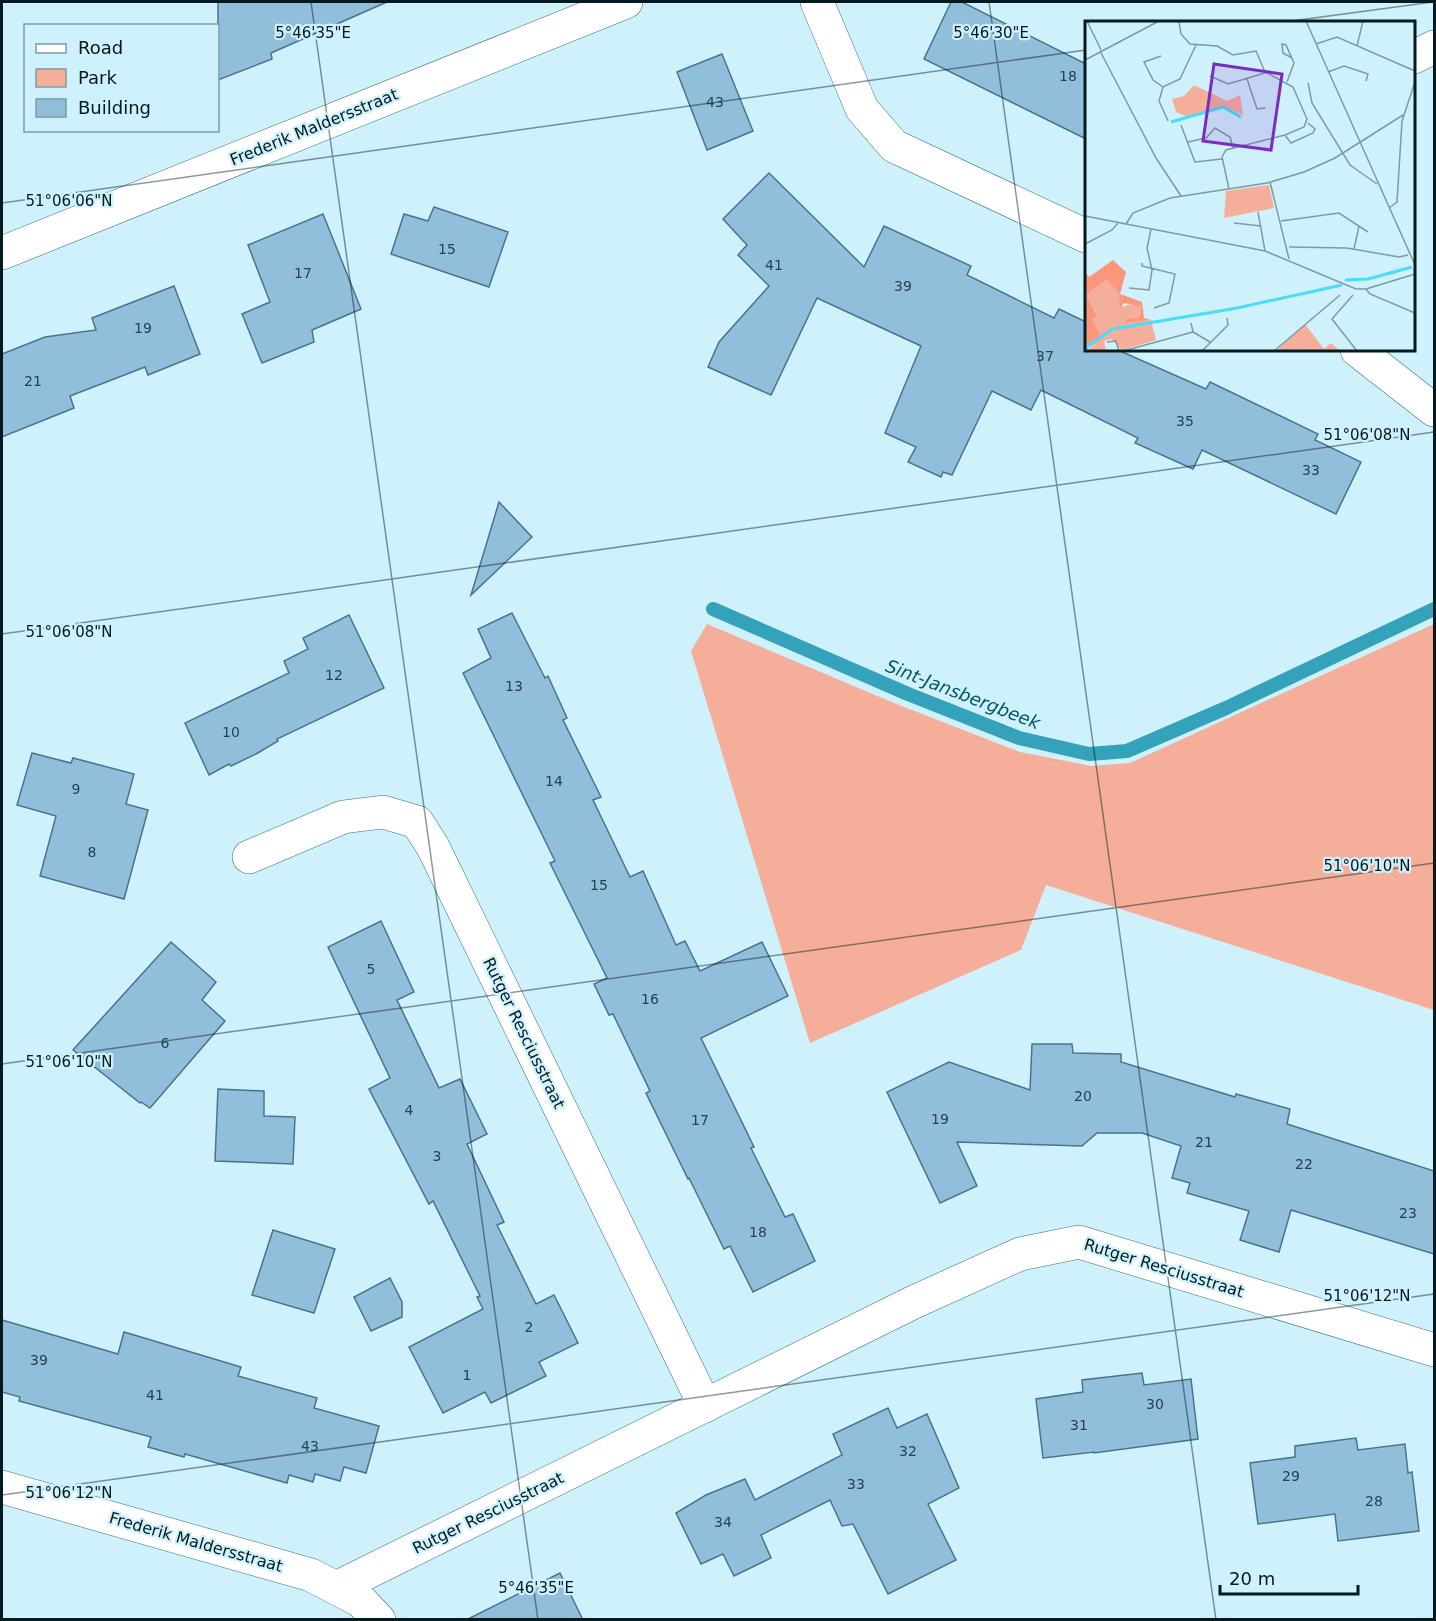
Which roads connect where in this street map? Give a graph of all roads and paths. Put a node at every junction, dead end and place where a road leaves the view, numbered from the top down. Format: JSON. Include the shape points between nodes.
{"nodes":[{"id":1,"x":626,"y":2,"type":"edge"},
{"id":2,"x":817,"y":2,"type":"edge"},
{"id":3,"x":1434,"y":47,"type":"edge"},
{"id":4,"x":1415,"y":56,"type":"edge"},
{"id":5,"x":1085,"y":236,"type":"edge"},
{"id":6,"x":2,"y":253,"type":"edge"},
{"id":7,"x":1357,"y":351,"type":"edge"},
{"id":8,"x":1434,"y":410,"type":"edge"},
{"id":9,"x":249,"y":857,"type":"dead end"},
{"id":10,"x":1434,"y":1350,"type":"edge"},
{"id":11,"x":705,"y":1406,"type":"junction"},
{"id":12,"x":2,"y":1487,"type":"edge"},
{"id":13,"x":336,"y":1588,"type":"junction"},
{"id":14,"x":379,"y":1620,"type":"edge"}],
"edges":[{"from":1,"to":6,"type":"street","name":"Frederik Maldersstraat"},
{"from":2,"to":5,"type":"street","via":[[862,109],[894,146]]},
{"from":3,"to":4,"type":"street"},
{"from":7,"to":8,"type":"street"},
{"from":9,"to":11,"type":"street","name":"Rutger Resciusstraat","via":[[343,816],[382,812],[417,822],[433,846]]},
{"from":10,"to":11,"type":"street","name":"Rutger Resciusstraat","via":[[1079,1242],[1020,1254]]},
{"from":11,"to":13,"type":"street","name":"Rutger Resciusstraat"},
{"from":12,"to":13,"type":"street","name":"Frederik Maldersstraat","via":[[311,1575]]},
{"from":13,"to":14,"type":"street","name":"Frederik Maldersstraat","via":[[361,1601]]}]}
